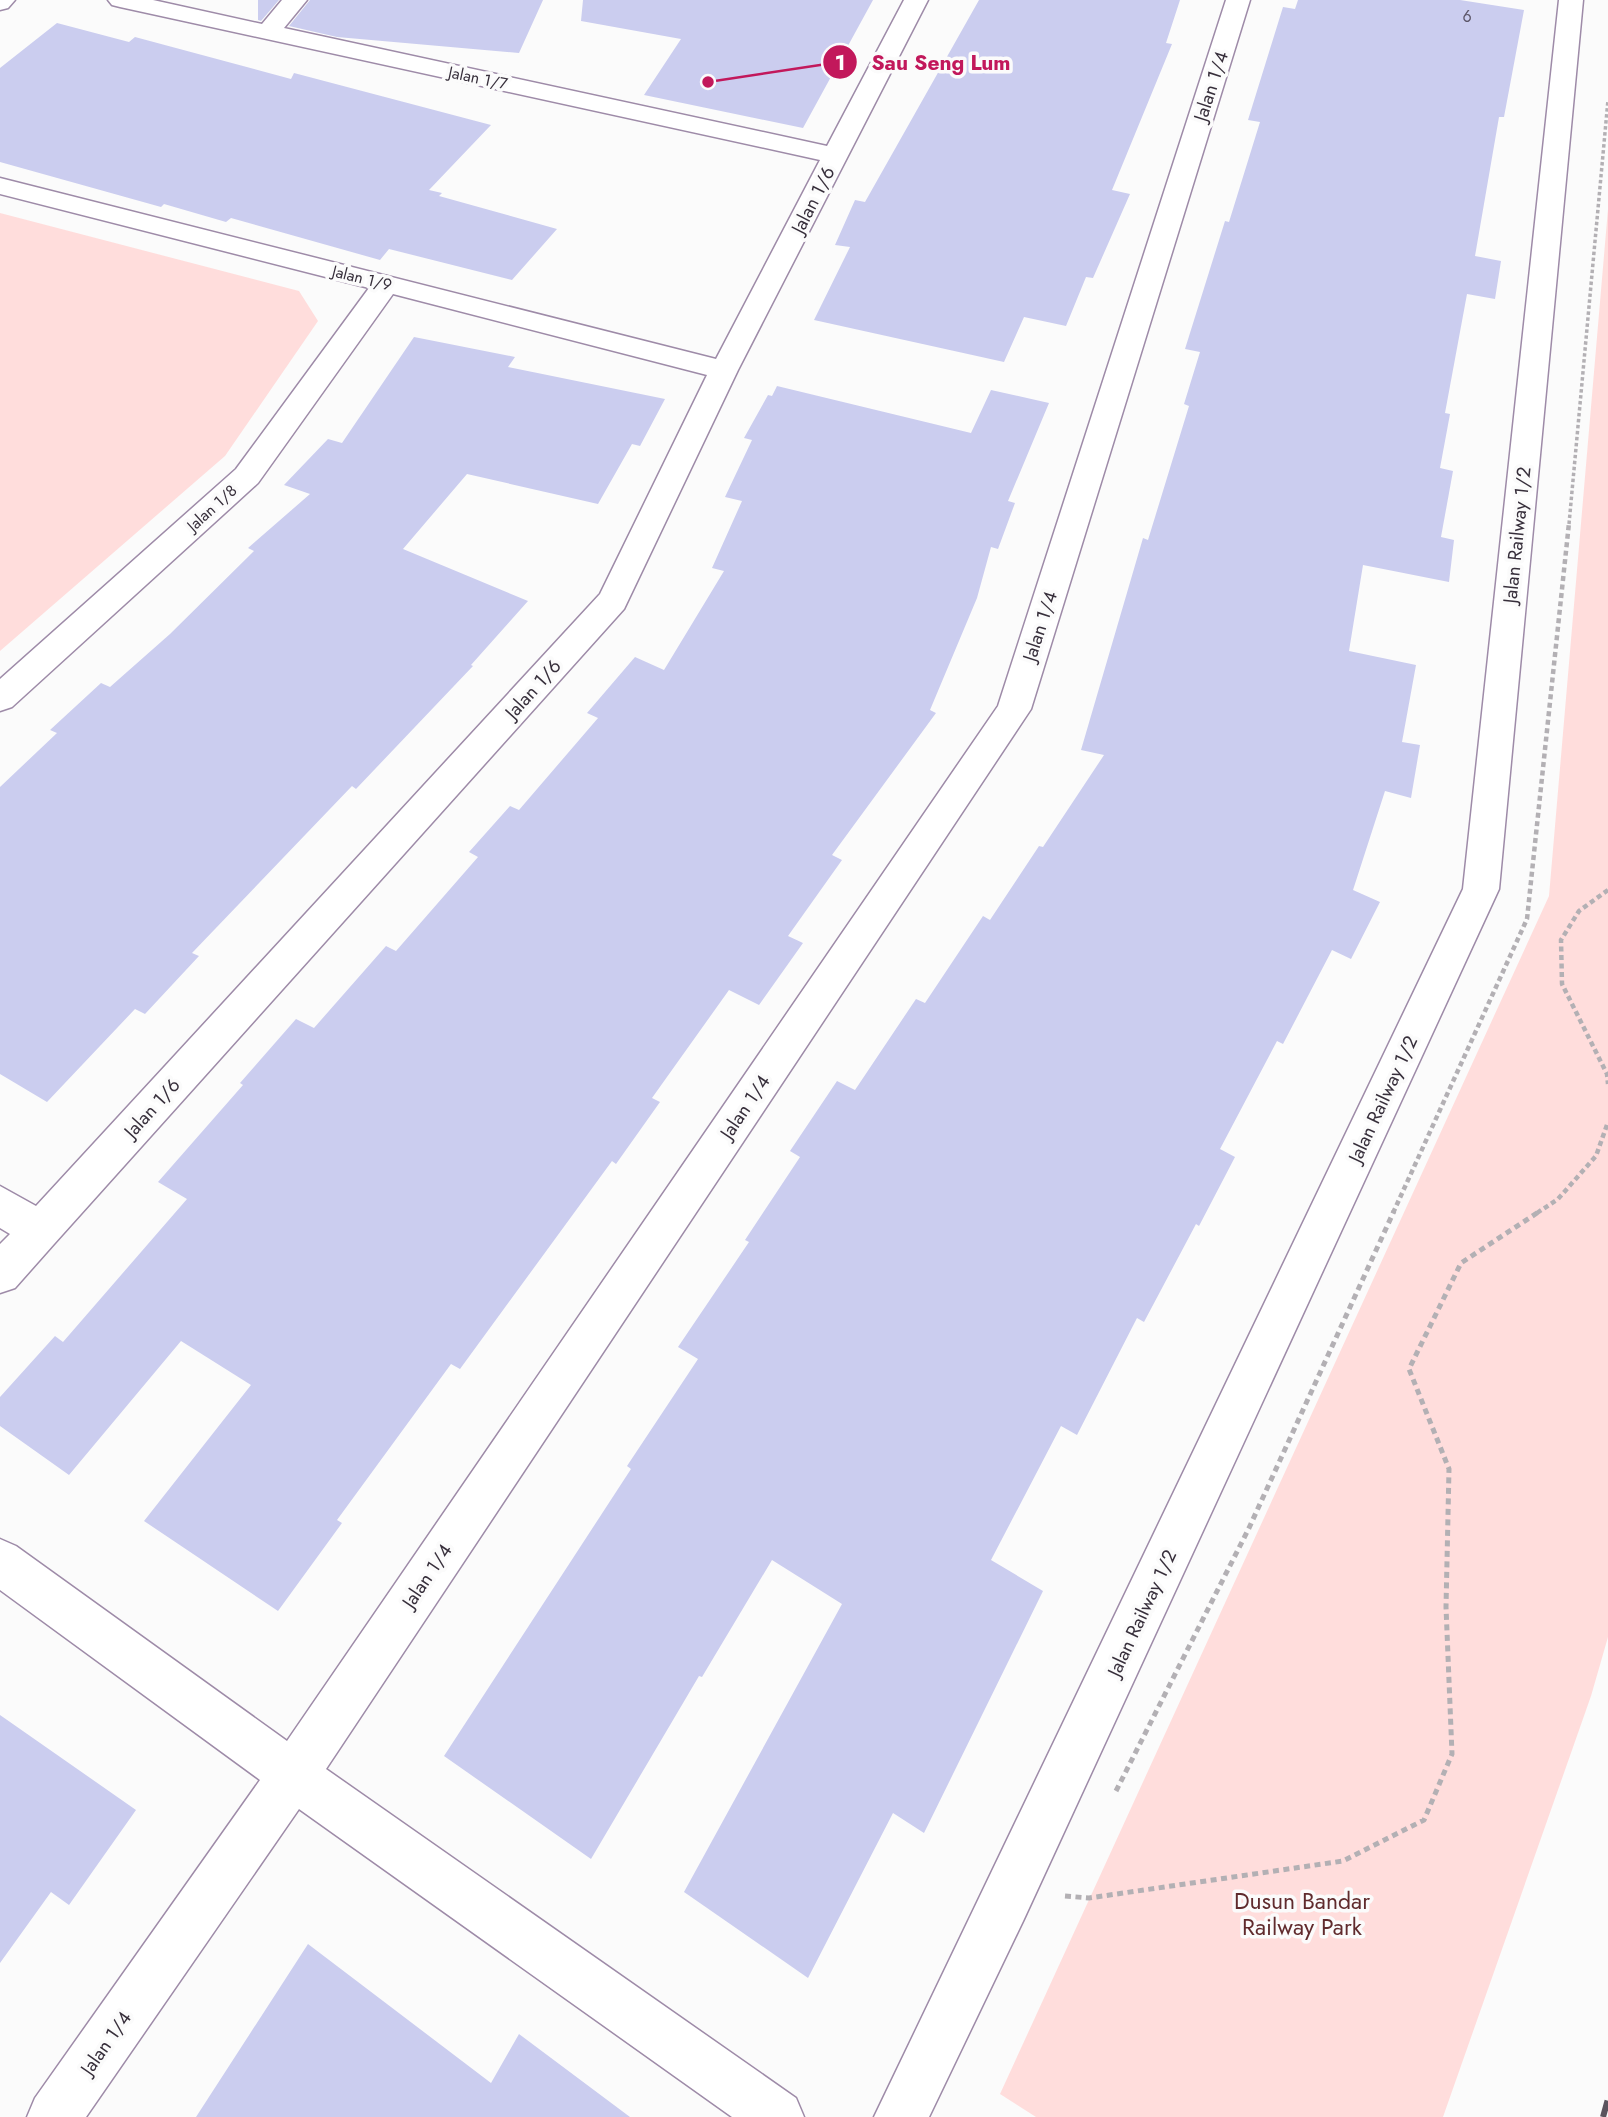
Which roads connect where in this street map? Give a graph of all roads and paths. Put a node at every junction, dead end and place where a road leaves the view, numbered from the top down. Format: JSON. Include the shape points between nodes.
{"nodes":[{"id":1,"x":120,"y":0,"type":"edge"},
{"id":2,"x":295,"y":0,"type":"edge"},
{"id":3,"x":916,"y":0,"type":"edge"},
{"id":4,"x":1238,"y":0,"type":"edge"},
{"id":5,"x":1571,"y":0,"type":"edge"},
{"id":6,"x":268,"y":32,"type":"junction"},
{"id":7,"x":836,"y":156,"type":"junction"},
{"id":8,"x":0,"y":186,"type":"edge"},
{"id":9,"x":386,"y":284,"type":"junction"},
{"id":10,"x":723,"y":370,"type":"junction"},
{"id":11,"x":0,"y":698,"type":"edge"},
{"id":12,"x":1608,"y":890,"type":"edge"},
{"id":13,"x":1608,"y":1084,"type":"edge"},
{"id":14,"x":1608,"y":1122,"type":"edge"},
{"id":15,"x":0,"y":1205,"type":"edge"},
{"id":16,"x":40,"y":1231,"type":"junction"},
{"id":17,"x":0,"y":1274,"type":"edge"},
{"id":18,"x":0,"y":1562,"type":"edge"},
{"id":19,"x":293,"y":1775,"type":"junction"},
{"id":20,"x":1089,"y":1898,"type":"dead end"},
{"id":21,"x":54,"y":2117,"type":"edge"},
{"id":22,"x":777,"y":2117,"type":"edge"},
{"id":23,"x":901,"y":2117,"type":"edge"}],
"edges":[{"from":1,"to":6,"type":"street","name":"Jalan 1/7"},
{"from":2,"to":6,"type":"street"},
{"from":3,"to":7,"type":"street","name":"Jalan 1/6"},
{"from":4,"to":19,"type":"street","name":"Jalan 1/4","via":[[1014,709]]},
{"from":5,"to":23,"type":"street","name":"Jalan Railway 1/2","via":[[1481,889]]},
{"from":6,"to":7,"type":"street","name":"Jalan 1/7"},
{"from":7,"to":10,"type":"street","name":"Jalan 1/6"},
{"from":8,"to":9,"type":"street","name":"Jalan 1/9"},
{"from":9,"to":10,"type":"street","name":"Jalan 1/9"},
{"from":9,"to":11,"type":"street","name":"Jalan 1/8","via":[[247,476]]},
{"from":10,"to":16,"type":"street","name":"Jalan 1/6","via":[[613,601]]},
{"from":12,"to":13,"type":"path","via":[[1579,911],[1561,940],[1562,984]]},
{"from":14,"to":20,"type":"path","via":[[1596,1156],[1558,1199],[1461,1263],[1409,1369],[1449,1469],[1446,1607],[1452,1754],[1424,1820],[1343,1861]]},
{"from":15,"to":16,"type":"street"},
{"from":16,"to":17,"type":"street","name":"Jalan 1/6"},
{"from":18,"to":19,"type":"street"},
{"from":19,"to":21,"type":"street","name":"Jalan 1/4"},
{"from":19,"to":22,"type":"street"}]}
